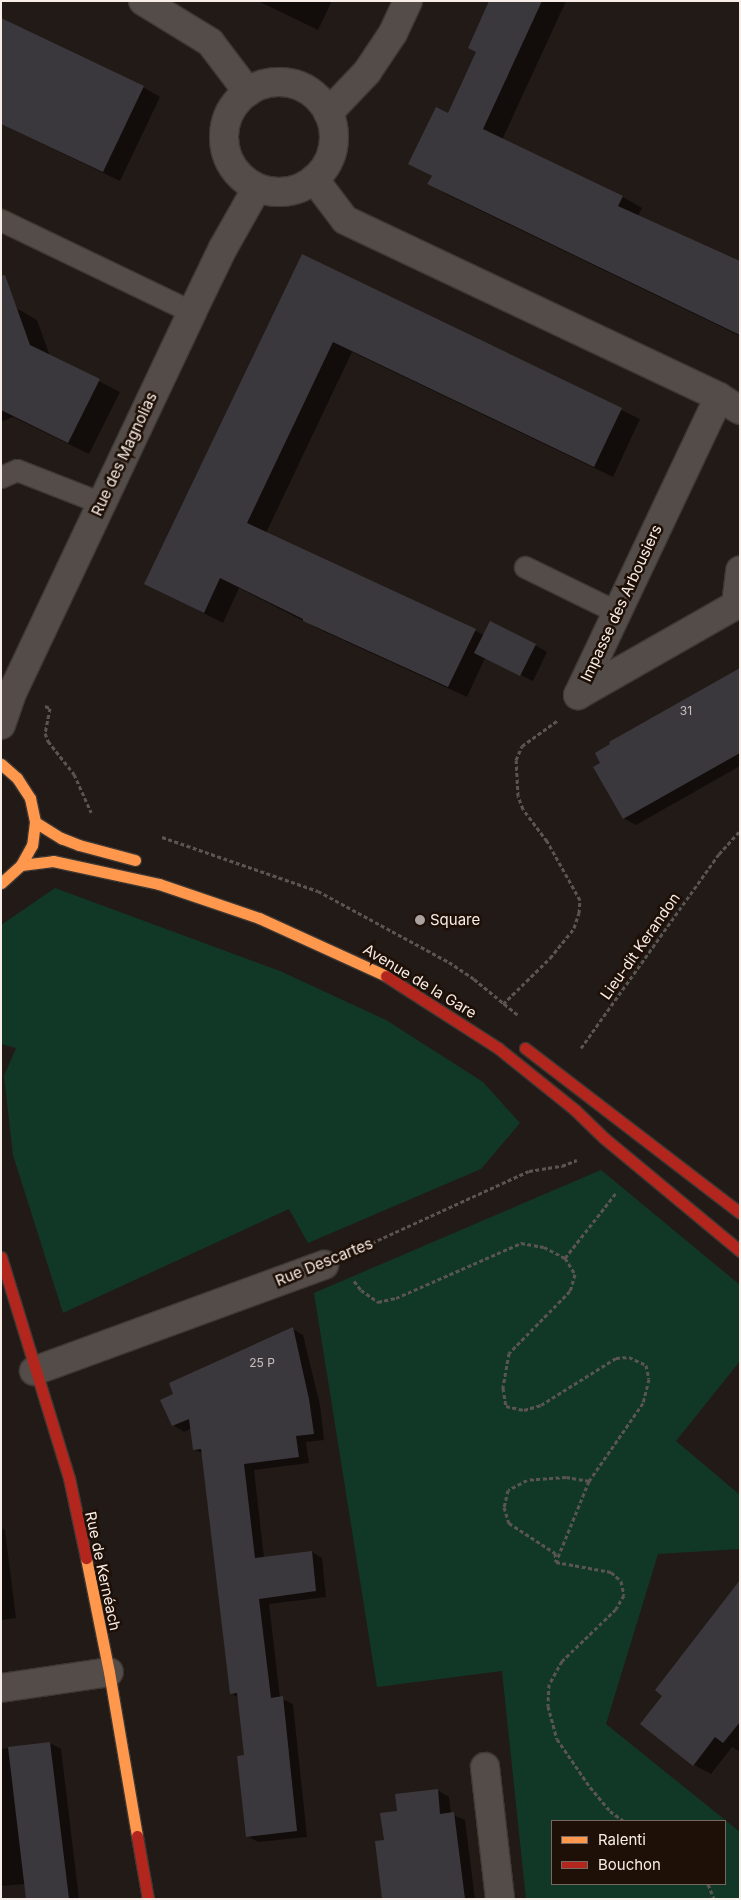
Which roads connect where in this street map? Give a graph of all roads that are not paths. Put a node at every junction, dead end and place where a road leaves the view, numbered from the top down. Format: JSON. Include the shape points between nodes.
{"nodes":[{"id":1,"x":143,"y":1,"type":"edge"},
{"id":2,"x":408,"y":1,"type":"edge"},
{"id":3,"x":248,"y":92,"type":"junction"},
{"id":4,"x":328,"y":112,"type":"junction"},
{"id":5,"x":314,"y":179,"type":"junction"},
{"id":6,"x":257,"y":188,"type":"junction"},
{"id":7,"x":1,"y":220,"type":"edge"},
{"id":8,"x":192,"y":312,"type":"junction"},
{"id":9,"x":729,"y":403,"type":"edge"},
{"id":10,"x":1,"y":476,"type":"edge"},
{"id":11,"x":101,"y":503,"type":"junction"},
{"id":12,"x":525,"y":567,"type":"dead end"},
{"id":13,"x":740,"y":570,"type":"edge"},
{"id":14,"x":617,"y":612,"type":"junction"},
{"id":15,"x":1,"y":725,"type":"edge"},
{"id":16,"x":1,"y":764,"type":"edge"},
{"id":17,"x":35,"y":822,"type":"junction"},
{"id":18,"x":145,"y":862,"type":"dead end"},
{"id":19,"x":21,"y":866,"type":"junction"},
{"id":20,"x":1,"y":883,"type":"edge"},
{"id":21,"x":512,"y":1039,"type":"dead end"},
{"id":22,"x":740,"y":1213,"type":"edge"},
{"id":23,"x":740,"y":1251,"type":"edge"},
{"id":24,"x":1,"y":1257,"type":"edge"},
{"id":25,"x":331,"y":1262,"type":"road end"},
{"id":26,"x":34,"y":1371,"type":"junction"},
{"id":27,"x":109,"y":1672,"type":"junction"},
{"id":28,"x":1,"y":1688,"type":"edge"},
{"id":29,"x":485,"y":1768,"type":"dead end"},
{"id":30,"x":148,"y":1899,"type":"edge"},
{"id":31,"x":500,"y":1899,"type":"edge"}],
"edges":[{"from":1,"to":3,"type":"street","via":[[210,42]]},
{"from":2,"to":4,"type":"street","via":[[393,33],[367,72]]},
{"from":3,"to":4,"type":"street","via":[[265,84],[283,82],[302,87],[317,97]]},
{"from":3,"to":6,"type":"street","via":[[235,103],[227,118],[224,134],[232,166]]},
{"from":4,"to":5,"type":"street","via":[[333,130],[332,148],[326,165]]},
{"from":5,"to":6,"type":"street","via":[[287,191]]},
{"from":5,"to":9,"type":"street","name":"Impasse des Arbousiers","via":[[345,220]]},
{"from":6,"to":8,"type":"street","name":"Rue des Magnolias"},
{"from":7,"to":8,"type":"lane"},
{"from":8,"to":11,"type":"street","name":"Rue des Magnolias"},
{"from":9,"to":14,"type":"street","name":"Impasse des Arbousiers"},
{"from":10,"to":11,"type":"lane","via":[[17,470]]},
{"from":11,"to":15,"type":"street","name":"Rue des Magnolias","via":[[13,692]]},
{"from":12,"to":14,"type":"lane"},
{"from":13,"to":14,"type":"street","name":"Impasse des Arbousiers","via":[[736,605],[578,694]]},
{"from":16,"to":17,"type":"main road","via":[[17,778],[30,798]]},
{"from":17,"to":18,"type":"main road","via":[[79,845]]},
{"from":17,"to":19,"type":"main road","via":[[32,845]]},
{"from":19,"to":20,"type":"main road"},
{"from":19,"to":23,"type":"main road","name":"Avenue de la Gare","via":[[53,861],[152,883],[259,918],[341,952],[400,984],[498,1048]]},
{"from":21,"to":22,"type":"main road"},
{"from":24,"to":26,"type":"main road","name":"Rue de Kernéach"},
{"from":25,"to":26,"type":"street","name":"Rue Descartes"},
{"from":26,"to":27,"type":"main road","name":"Rue de Kernéach","via":[[68,1478]]},
{"from":27,"to":28,"type":"street"},
{"from":27,"to":30,"type":"main road","name":"Rue de Kernéach"},
{"from":29,"to":31,"type":"street"}]}
